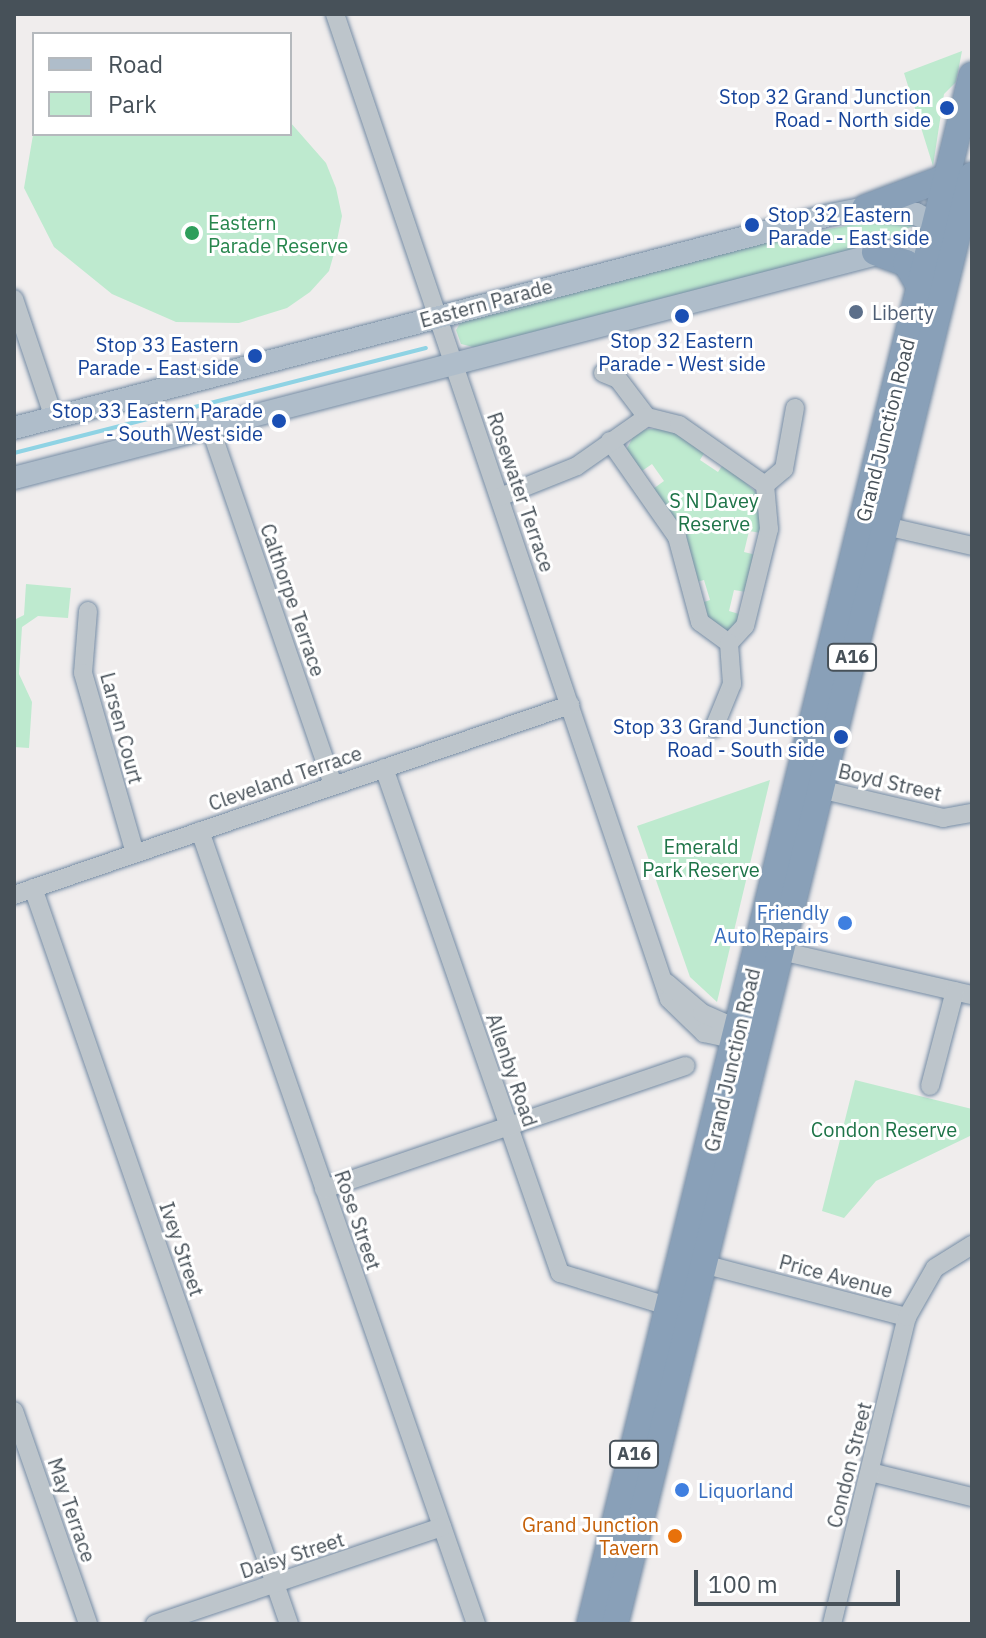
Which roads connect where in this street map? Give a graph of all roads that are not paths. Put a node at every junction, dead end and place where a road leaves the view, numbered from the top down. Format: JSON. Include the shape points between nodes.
{"nodes":[{"id":1,"x":335,"y":14,"type":"edge"},
{"id":2,"x":972,"y":75,"type":"edge"},
{"id":3,"x":959,"y":176,"type":"edge"},
{"id":4,"x":865,"y":208,"type":"junction"},
{"id":5,"x":941,"y":232,"type":"junction"},
{"id":6,"x":875,"y":252,"type":"junction"},
{"id":7,"x":920,"y":287,"type":"junction"},
{"id":8,"x":14,"y":299,"type":"edge"},
{"id":9,"x":438,"y":316,"type":"junction"},
{"id":10,"x":454,"y":364,"type":"junction"},
{"id":11,"x":603,"y":373,"type":"dead end"},
{"id":12,"x":795,"y":408,"type":"dead end"},
{"id":13,"x":647,"y":417,"type":"junction"},
{"id":14,"x":54,"y":418,"type":"junction"},
{"id":15,"x":14,"y":428,"type":"edge"},
{"id":16,"x":211,"y":430,"type":"junction"},
{"id":17,"x":610,"y":441,"type":"junction"},
{"id":18,"x":14,"y":478,"type":"edge"},
{"id":19,"x":765,"y":485,"type":"junction"},
{"id":20,"x":500,"y":497,"type":"junction"},
{"id":21,"x":873,"y":523,"type":"junction"},
{"id":22,"x":972,"y":546,"type":"edge"},
{"id":23,"x":88,"y":611,"type":"dead end"},
{"id":24,"x":729,"y":643,"type":"junction"},
{"id":25,"x":570,"y":705,"type":"junction"},
{"id":26,"x":714,"y":728,"type":"dead end"},
{"id":27,"x":384,"y":768,"type":"junction"},
{"id":28,"x":333,"y":785,"type":"junction"},
{"id":29,"x":810,"y":786,"type":"junction"},
{"id":30,"x":972,"y":813,"type":"edge"},
{"id":31,"x":200,"y":831,"type":"junction"},
{"id":32,"x":135,"y":853,"type":"junction"},
{"id":33,"x":33,"y":888,"type":"junction"},
{"id":34,"x":14,"y":895,"type":"edge"},
{"id":35,"x":770,"y":948,"type":"junction"},
{"id":36,"x":963,"y":993,"type":"edge"},
{"id":37,"x":745,"y":1037,"type":"junction"},
{"id":38,"x":686,"y":1066,"type":"dead end"},
{"id":39,"x":930,"y":1086,"type":"dead end"},
{"id":40,"x":508,"y":1126,"type":"junction"},
{"id":41,"x":324,"y":1189,"type":"junction"},
{"id":42,"x":972,"y":1245,"type":"edge"},
{"id":43,"x":694,"y":1261,"type":"junction"},
{"id":44,"x":682,"y":1310,"type":"junction"},
{"id":45,"x":907,"y":1317,"type":"junction"},
{"id":46,"x":14,"y":1411,"type":"edge"},
{"id":47,"x":20,"y":1446,"type":"edge"},
{"id":48,"x":870,"y":1472,"type":"junction"},
{"id":49,"x":972,"y":1497,"type":"edge"},
{"id":50,"x":442,"y":1527,"type":"junction"},
{"id":51,"x":275,"y":1583,"type":"junction"},
{"id":52,"x":88,"y":1624,"type":"edge"},
{"id":53,"x":155,"y":1624,"type":"edge"},
{"id":54,"x":289,"y":1624,"type":"edge"},
{"id":55,"x":476,"y":1624,"type":"edge"},
{"id":56,"x":590,"y":1624,"type":"edge"},
{"id":57,"x":616,"y":1624,"type":"edge"},
{"id":58,"x":832,"y":1624,"type":"edge"}],
"edges":[{"from":1,"to":9,"type":"street","name":"Rosewater Terrace"},
{"from":2,"to":3,"type":"highway","name":"Grand Junction Road","number":"A16"},
{"from":3,"to":4,"type":"highway"},
{"from":3,"to":5,"type":"highway","name":"Grand Junction Road","number":"A16"},
{"from":4,"to":5,"type":"main road","name":"Eastern Parade"},
{"from":4,"to":9,"type":"main road","name":"Eastern Parade"},
{"from":5,"to":6,"type":"main road"},
{"from":5,"to":7,"type":"highway","name":"Grand Junction Road","number":"A16"},
{"from":5,"to":21,"type":"highway","name":"Grand Junction Road","number":"A16"},
{"from":6,"to":7,"type":"highway","via":[[906,263]]},
{"from":6,"to":10,"type":"main road"},
{"from":7,"to":21,"type":"highway","name":"Grand Junction Road","number":"A16"},
{"from":8,"to":14,"type":"street"},
{"from":9,"to":10,"type":"street","name":"Rosewater Terrace"},
{"from":9,"to":14,"type":"main road","name":"Eastern Parade"},
{"from":10,"to":16,"type":"main road"},
{"from":10,"to":20,"type":"street","name":"Rosewater Terrace"},
{"from":11,"to":13,"type":"street","via":[[618,379]]},
{"from":12,"to":19,"type":"street","via":[[784,469]]},
{"from":13,"to":17,"type":"street"},
{"from":13,"to":19,"type":"street","via":[[679,425]]},
{"from":14,"to":15,"type":"main road","name":"Eastern Parade"},
{"from":16,"to":18,"type":"main road"},
{"from":16,"to":28,"type":"street","name":"Calthorpe Terrace"},
{"from":17,"to":20,"type":"street","via":[[577,466]]},
{"from":17,"to":24,"type":"street","via":[[670,524],[700,622]]},
{"from":19,"to":24,"type":"street","via":[[769,529],[745,626]]},
{"from":20,"to":25,"type":"street","name":"Rosewater Terrace"},
{"from":21,"to":22,"type":"street"},
{"from":21,"to":29,"type":"highway","name":"Grand Junction Road","number":"A16"},
{"from":23,"to":32,"type":"street","name":"Larsen Court","via":[[83,673]]},
{"from":24,"to":26,"type":"street","via":[[732,684]]},
{"from":25,"to":27,"type":"street","name":"Cleveland Terrace"},
{"from":25,"to":37,"type":"street","name":"Rosewater Terrace","via":[[682,1017],[704,1033]]},
{"from":27,"to":28,"type":"street","name":"Cleveland Terrace"},
{"from":27,"to":40,"type":"street","name":"Allenby Road"},
{"from":28,"to":31,"type":"street","name":"Cleveland Terrace"},
{"from":29,"to":30,"type":"street","name":"Boyd Street","via":[[943,818]]},
{"from":29,"to":35,"type":"highway","name":"Grand Junction Road","number":"A16"},
{"from":31,"to":32,"type":"street","name":"Cleveland Terrace"},
{"from":31,"to":41,"type":"street","name":"Rose Street"},
{"from":32,"to":33,"type":"street","name":"Cleveland Terrace"},
{"from":33,"to":34,"type":"street","name":"Cleveland Terrace"},
{"from":33,"to":51,"type":"street","name":"Ivey Street"},
{"from":35,"to":36,"type":"street"},
{"from":35,"to":37,"type":"highway","name":"Grand Junction Road","number":"A16"},
{"from":36,"to":39,"type":"street"},
{"from":37,"to":43,"type":"highway","name":"Grand Junction Road","number":"A16"},
{"from":38,"to":40,"type":"street"},
{"from":40,"to":41,"type":"street"},
{"from":40,"to":44,"type":"street","name":"Allenby Road","via":[[560,1273]]},
{"from":41,"to":50,"type":"street","name":"Rose Street"},
{"from":42,"to":45,"type":"street","name":"Price Avenue","via":[[935,1268]]},
{"from":43,"to":44,"type":"highway","name":"Grand Junction Road","number":"A16"},
{"from":43,"to":45,"type":"street","name":"Price Avenue"},
{"from":44,"to":56,"type":"highway","name":"Grand Junction Road","number":"A16"},
{"from":44,"to":57,"type":"highway","name":"Grand Junction Road","number":"A16"},
{"from":45,"to":48,"type":"street","name":"Condon Street"},
{"from":46,"to":47,"type":"street","name":"May Terrace"},
{"from":47,"to":52,"type":"street","name":"May Terrace"},
{"from":48,"to":49,"type":"street"},
{"from":48,"to":58,"type":"street","name":"Condon Street"},
{"from":50,"to":51,"type":"street","name":"Daisy Street"},
{"from":50,"to":55,"type":"street","name":"Rose Street"},
{"from":51,"to":53,"type":"street","name":"Daisy Street"},
{"from":51,"to":54,"type":"street","name":"Ivey Street"}]}
